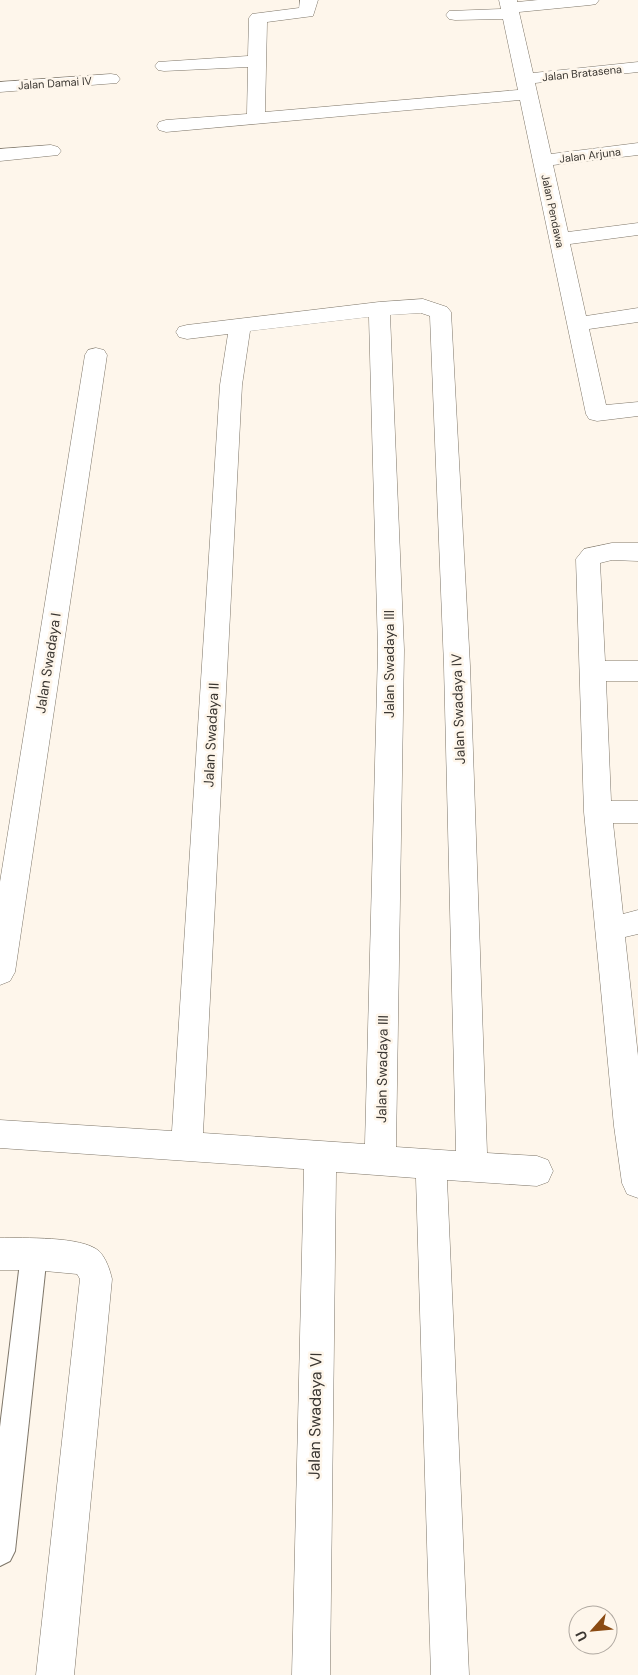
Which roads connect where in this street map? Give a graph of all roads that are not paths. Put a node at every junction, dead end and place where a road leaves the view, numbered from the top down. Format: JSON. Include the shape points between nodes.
{"nodes":[{"id":1,"x":310,"y":0,"type":"edge"},
{"id":2,"x":590,"y":0,"type":"edge"},
{"id":3,"x":510,"y":7,"type":"edge"},
{"id":4,"x":455,"y":15,"type":"dead end"},
{"id":5,"x":256,"y":61,"type":"junction"},
{"id":6,"x":164,"y":66,"type":"dead end"},
{"id":7,"x":638,"y":67,"type":"edge"},
{"id":8,"x":111,"y":79,"type":"dead end"},
{"id":9,"x":0,"y":87,"type":"edge"},
{"id":10,"x":527,"y":87,"type":"junction"},
{"id":11,"x":256,"y":118,"type":"junction"},
{"id":12,"x":166,"y":126,"type":"dead end"},
{"id":13,"x":638,"y":149,"type":"edge"},
{"id":14,"x":51,"y":151,"type":"dead end"},
{"id":15,"x":0,"y":155,"type":"edge"},
{"id":16,"x":543,"y":161,"type":"junction"},
{"id":17,"x":638,"y":229,"type":"edge"},
{"id":18,"x":559,"y":239,"type":"junction"},
{"id":19,"x":379,"y":309,"type":"junction"},
{"id":20,"x":638,"y":315,"type":"edge"},
{"id":21,"x":578,"y":324,"type":"junction"},
{"id":22,"x":240,"y":325,"type":"junction"},
{"id":23,"x":187,"y":332,"type":"dead end"},
{"id":24,"x":96,"y":355,"type":"dead end"},
{"id":25,"x":638,"y":409,"type":"edge"},
{"id":26,"x":638,"y":552,"type":"edge"},
{"id":27,"x":591,"y":671,"type":"junction"},
{"id":28,"x":638,"y":672,"type":"edge"},
{"id":29,"x":598,"y":812,"type":"junction"},
{"id":30,"x":638,"y":812,"type":"edge"},
{"id":31,"x":638,"y":922,"type":"edge"},
{"id":32,"x":610,"y":929,"type":"junction"},
{"id":33,"x":0,"y":972,"type":"edge"},
{"id":34,"x":634,"y":1125,"type":"edge"},
{"id":35,"x":0,"y":1134,"type":"edge"},
{"id":36,"x":187,"y":1145,"type":"junction"},
{"id":37,"x":320,"y":1157,"type":"junction"},
{"id":38,"x":380,"y":1160,"type":"junction"},
{"id":39,"x":431,"y":1164,"type":"junction"},
{"id":40,"x":472,"y":1167,"type":"junction"},
{"id":41,"x":537,"y":1171,"type":"dead end"},
{"id":42,"x":638,"y":1183,"type":"edge"},
{"id":43,"x":0,"y":1254,"type":"edge"},
{"id":44,"x":34,"y":1254,"type":"junction"},
{"id":45,"x":0,"y":1551,"type":"edge"},
{"id":46,"x":55,"y":1675,"type":"edge"},
{"id":47,"x":311,"y":1675,"type":"edge"},
{"id":48,"x":450,"y":1675,"type":"edge"}],
"edges":[{"from":1,"to":5,"type":"street","via":[[307,12],[258,18]]},
{"from":2,"to":3,"type":"street"},
{"from":3,"to":4,"type":"street"},
{"from":3,"to":10,"type":"street","name":"Jalan Pendawa"},
{"from":5,"to":6,"type":"street"},
{"from":5,"to":11,"type":"street"},
{"from":7,"to":10,"type":"street","name":"Jalan Bratasena"},
{"from":8,"to":9,"type":"street","name":"Jalan Damai IV"},
{"from":10,"to":11,"type":"street","name":"Jalan Bratasena"},
{"from":10,"to":16,"type":"street","name":"Jalan Pendawa"},
{"from":11,"to":12,"type":"street","name":"Jalan Bratasena"},
{"from":13,"to":16,"type":"street","name":"Jalan Arjuna"},
{"from":14,"to":15,"type":"street"},
{"from":16,"to":18,"type":"street","name":"Jalan Pendawa"},
{"from":17,"to":18,"type":"street"},
{"from":18,"to":21,"type":"street","name":"Jalan Pendawa"},
{"from":19,"to":22,"type":"street"},
{"from":19,"to":38,"type":"street","name":"Jalan Swadaya III","via":[[391,650]]},
{"from":19,"to":40,"type":"street","name":"Jalan Swadaya IV","via":[[423,306],[440,312],[457,666]]},
{"from":20,"to":21,"type":"street"},
{"from":21,"to":25,"type":"street","name":"Jalan Pendawa","via":[[597,414]]},
{"from":22,"to":23,"type":"street"},
{"from":22,"to":36,"type":"street","name":"Jalan Swadaya II","via":[[231,385]]},
{"from":24,"to":33,"type":"street","name":"Jalan Swadaya I"},
{"from":26,"to":27,"type":"street","via":[[600,553],[588,559]]},
{"from":27,"to":28,"type":"street"},
{"from":27,"to":29,"type":"street"},
{"from":29,"to":30,"type":"street"},
{"from":29,"to":32,"type":"street"},
{"from":31,"to":32,"type":"street"},
{"from":32,"to":34,"type":"street"},
{"from":34,"to":42,"type":"street"},
{"from":35,"to":36,"type":"street"},
{"from":36,"to":37,"type":"street"},
{"from":37,"to":38,"type":"street"},
{"from":37,"to":47,"type":"street","name":"Jalan Swadaya VI"},
{"from":38,"to":39,"type":"street"},
{"from":39,"to":40,"type":"street"},
{"from":39,"to":48,"type":"street"},
{"from":40,"to":41,"type":"street"},
{"from":43,"to":44,"type":"street"},
{"from":44,"to":45,"type":"lane"},
{"from":44,"to":46,"type":"street","via":[[83,1259],[95,1271],[96,1279]]}]}
